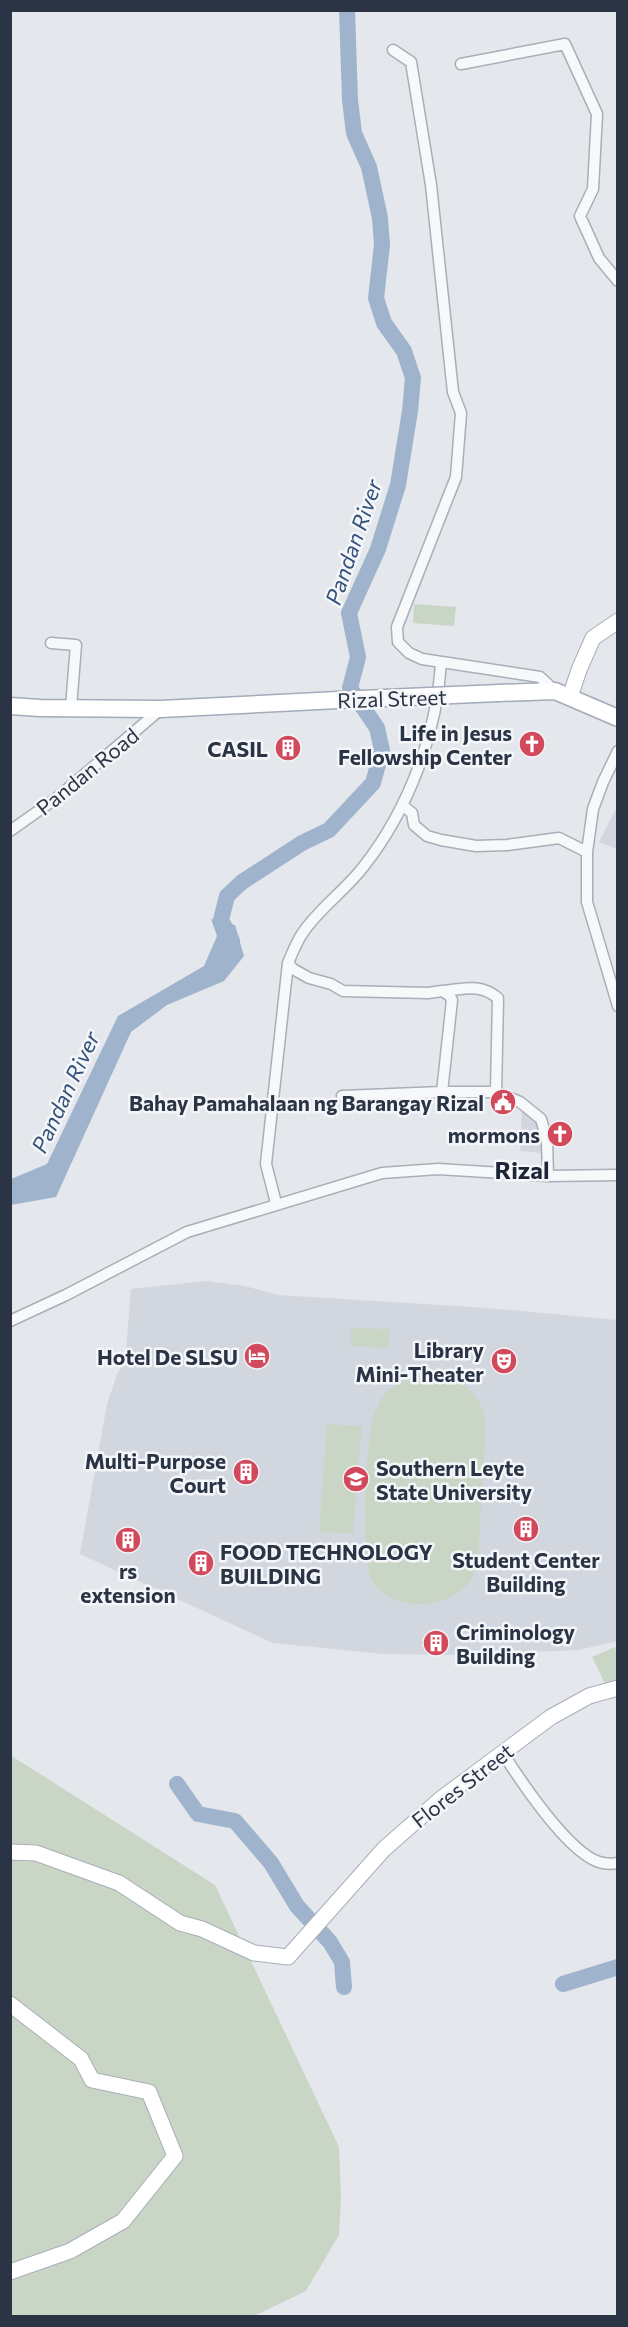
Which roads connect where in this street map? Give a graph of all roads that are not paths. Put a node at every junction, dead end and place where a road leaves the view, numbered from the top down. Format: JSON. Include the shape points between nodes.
{"nodes":[{"id":1,"x":393,"y":50,"type":"dead end"},
{"id":2,"x":461,"y":64,"type":"dead end"},
{"id":3,"x":618,"y":281,"type":"edge"},
{"id":4,"x":618,"y":621,"type":"edge"},
{"id":5,"x":51,"y":643,"type":"dead end"},
{"id":6,"x":441,"y":662,"type":"junction"},
{"id":7,"x":562,"y":694,"type":"junction"},
{"id":8,"x":10,"y":706,"type":"edge"},
{"id":9,"x":71,"y":707,"type":"junction"},
{"id":10,"x":161,"y":709,"type":"junction"},
{"id":11,"x":618,"y":718,"type":"edge"},
{"id":12,"x":618,"y":751,"type":"edge"},
{"id":13,"x":402,"y":805,"type":"junction"},
{"id":14,"x":10,"y":831,"type":"edge"},
{"id":15,"x":587,"y":852,"type":"junction"},
{"id":16,"x":288,"y":963,"type":"junction"},
{"id":17,"x":442,"y":991,"type":"junction"},
{"id":18,"x":618,"y":1006,"type":"edge"},
{"id":19,"x":442,"y":1092,"type":"junction"},
{"id":20,"x":496,"y":1092,"type":"junction"},
{"id":21,"x":342,"y":1096,"type":"dead end"},
{"id":22,"x":618,"y":1175,"type":"edge"},
{"id":23,"x":548,"y":1176,"type":"junction"},
{"id":24,"x":276,"y":1203,"type":"junction"},
{"id":25,"x":10,"y":1321,"type":"edge"},
{"id":26,"x":618,"y":1688,"type":"edge"},
{"id":27,"x":502,"y":1752,"type":"junction"},
{"id":28,"x":10,"y":1852,"type":"edge"},
{"id":29,"x":618,"y":1863,"type":"edge"},
{"id":30,"x":10,"y":2004,"type":"edge"},
{"id":31,"x":10,"y":2272,"type":"edge"}],
"edges":[{"from":1,"to":6,"type":"street","via":[[411,63],[431,185],[453,392],[461,413],[456,477],[397,627],[398,642],[409,653]]},
{"from":2,"to":3,"type":"street","via":[[565,44],[597,114],[593,189],[580,216],[599,258]]},
{"from":4,"to":7,"type":"street","via":[[593,638],[579,670]]},
{"from":5,"to":9,"type":"street","via":[[76,645]]},
{"from":6,"to":7,"type":"street","via":[[540,677]]},
{"from":6,"to":13,"type":"street","via":[[425,748]]},
{"from":7,"to":10,"type":"main road","name":"Rizal Street","bridge":true,"via":[[499,693]]},
{"from":7,"to":11,"type":"main road","name":"Rizal Street"},
{"from":8,"to":9,"type":"main road","name":"Rizal Street"},
{"from":9,"to":10,"type":"main road","name":"Rizal Street"},
{"from":10,"to":14,"type":"street","name":"Pandan Road","via":[[58,797]]},
{"from":12,"to":15,"type":"street","via":[[593,809]]},
{"from":13,"to":15,"type":"street","via":[[412,813],[414,825],[427,836],[441,840],[476,846],[559,838]]},
{"from":13,"to":16,"type":"street","via":[[364,866],[302,934]]},
{"from":15,"to":18,"type":"street","via":[[587,902]]},
{"from":16,"to":17,"type":"street","via":[[309,978],[343,991]]},
{"from":16,"to":24,"type":"street","via":[[267,1164]]},
{"from":17,"to":19,"type":"street","via":[[452,1000]]},
{"from":17,"to":20,"type":"street","via":[[487,989],[498,998]]},
{"from":19,"to":20,"type":"street"},
{"from":19,"to":21,"type":"street"},
{"from":20,"to":23,"type":"street","via":[[520,1102],[541,1119],[547,1140]]},
{"from":22,"to":23,"type":"street"},
{"from":23,"to":24,"type":"street","via":[[438,1169],[382,1173]]},
{"from":24,"to":25,"type":"street","via":[[187,1232]]},
{"from":26,"to":27,"type":"street","name":"Flores Street","via":[[589,1696]]},
{"from":27,"to":28,"type":"street","name":"Flores Street","via":[[384,1849],[288,1958],[254,1953],[180,1923],[119,1883],[36,1853]]},
{"from":27,"to":29,"type":"street","via":[[567,1838],[599,1862]]},
{"from":30,"to":31,"type":"street","via":[[81,2059],[92,2080],[149,2092],[174,2157],[123,2221],[70,2251]]}]}
